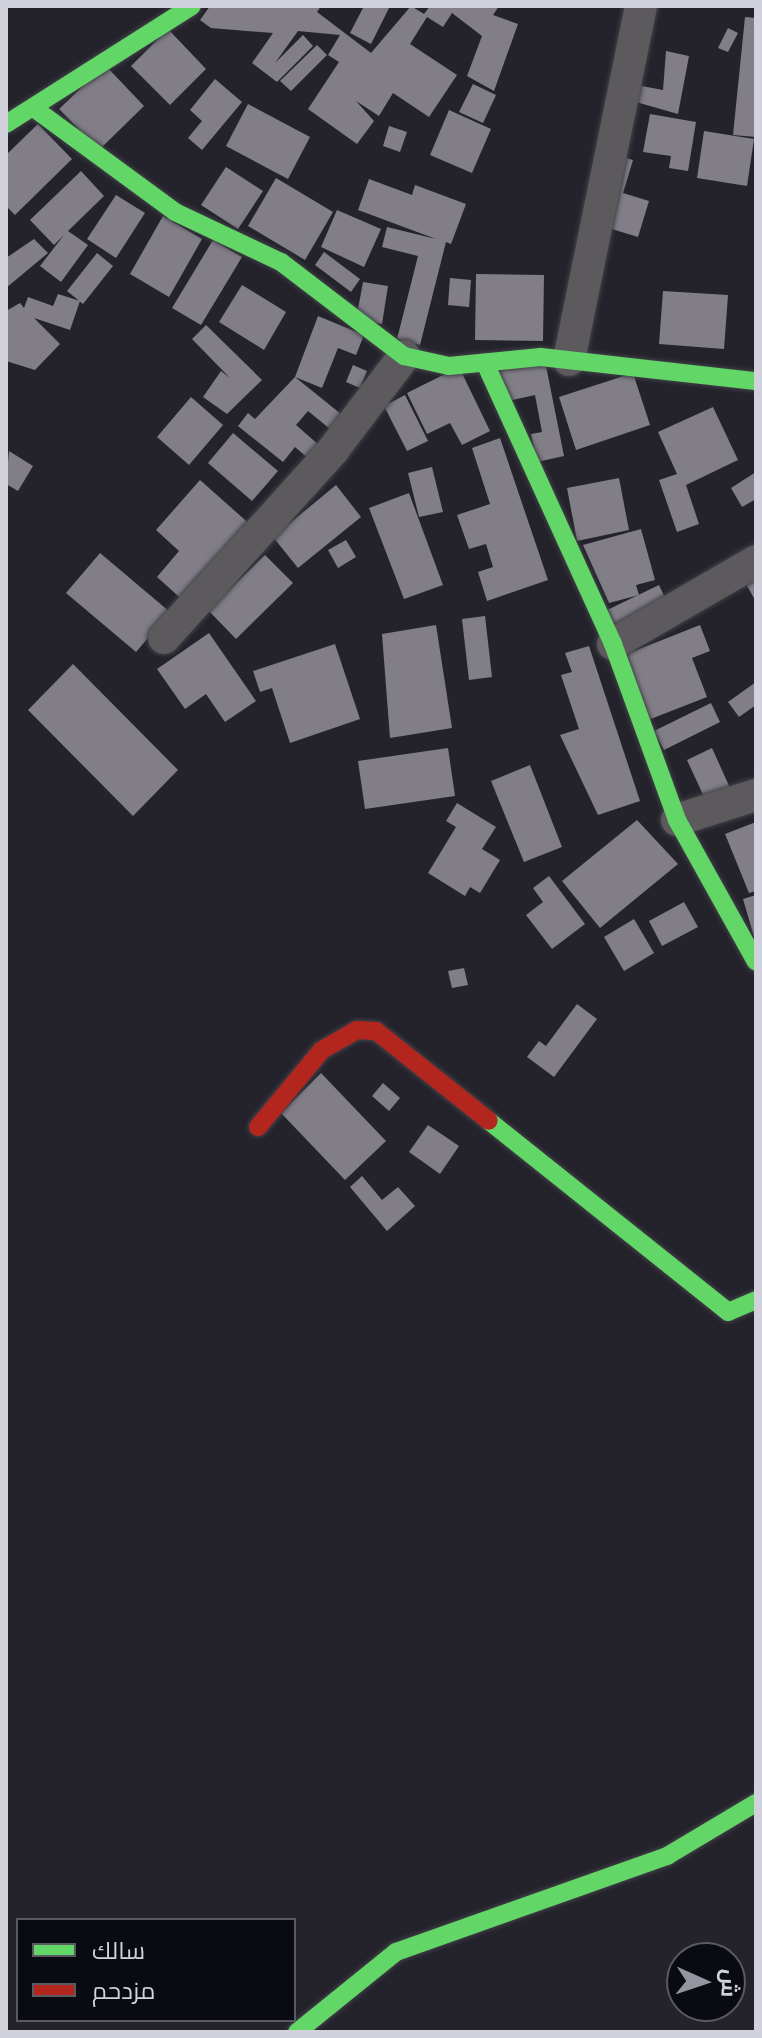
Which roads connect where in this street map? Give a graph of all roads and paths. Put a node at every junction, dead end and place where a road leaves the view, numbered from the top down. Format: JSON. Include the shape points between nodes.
{"nodes":[{"id":1,"x":192,"y":6,"type":"edge"},
{"id":2,"x":641,"y":6,"type":"edge"},
{"id":3,"x":35,"y":109,"type":"junction"},
{"id":4,"x":6,"y":124,"type":"edge"},
{"id":5,"x":404,"y":356,"type":"junction"},
{"id":6,"x":569,"y":360,"type":"junction"},
{"id":7,"x":485,"y":363,"type":"junction"},
{"id":8,"x":756,"y":381,"type":"edge"},
{"id":9,"x":756,"y":561,"type":"edge"},
{"id":10,"x":164,"y":638,"type":"dead end"},
{"id":11,"x":613,"y":644,"type":"junction"},
{"id":12,"x":756,"y":795,"type":"edge"},
{"id":13,"x":677,"y":820,"type":"junction"},
{"id":14,"x":756,"y":962,"type":"edge"},
{"id":15,"x":258,"y":1127,"type":"dead end"},
{"id":16,"x":747,"y":1312,"type":"edge"},
{"id":17,"x":756,"y":1803,"type":"edge"},
{"id":18,"x":297,"y":2032,"type":"edge"}],
"edges":[{"from":1,"to":3,"type":"street"},
{"from":2,"to":6,"type":"street"},
{"from":3,"to":4,"type":"street"},
{"from":3,"to":5,"type":"street","via":[[175,212],[281,262],[373,339]]},
{"from":5,"to":7,"type":"street","via":[[449,366]]},
{"from":5,"to":10,"type":"street","via":[[333,450]]},
{"from":6,"to":7,"type":"street"},
{"from":6,"to":8,"type":"street"},
{"from":7,"to":11,"type":"street"},
{"from":9,"to":11,"type":"street"},
{"from":11,"to":13,"type":"street"},
{"from":12,"to":13,"type":"street"},
{"from":13,"to":14,"type":"street"},
{"from":15,"to":16,"type":"street","via":[[322,1050],[357,1030],[376,1031]]},
{"from":17,"to":18,"type":"street","via":[[667,1856],[396,1952]]}]}
